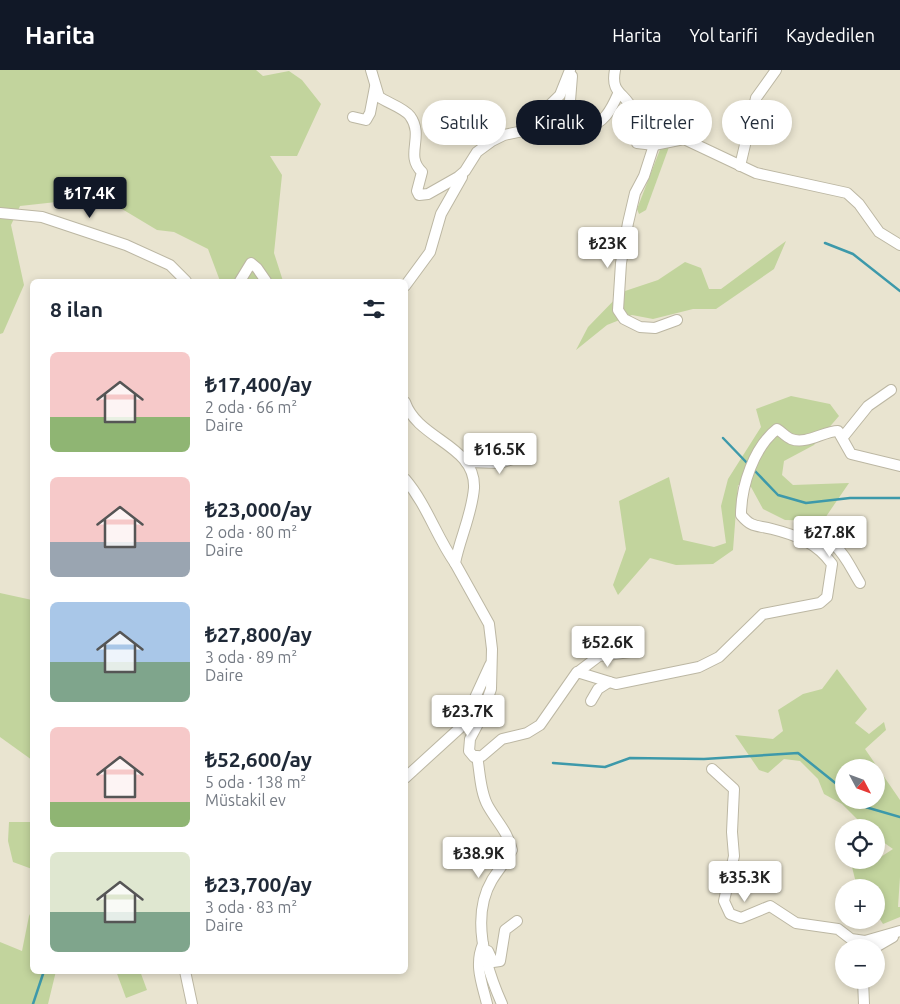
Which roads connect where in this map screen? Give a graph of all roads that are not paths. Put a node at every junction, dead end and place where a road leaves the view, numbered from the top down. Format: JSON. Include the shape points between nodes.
{"nodes":[{"id":1,"x":371,"y":70,"type":"edge"},
{"id":2,"x":571,"y":70,"type":"edge"},
{"id":3,"x":615,"y":70,"type":"edge"},
{"id":4,"x":776,"y":70,"type":"edge"},
{"id":5,"x":375,"y":86,"type":"junction"},
{"id":6,"x":618,"y":94,"type":"junction"},
{"id":7,"x":628,"y":100,"type":"edge"},
{"id":8,"x":353,"y":117,"type":"dead end"},
{"id":9,"x":654,"y":145,"type":"edge"},
{"id":10,"x":696,"y":145,"type":"edge"},
{"id":11,"x":740,"y":166,"type":"junction"},
{"id":12,"x":465,"y":171,"type":"junction"},
{"id":13,"x":0,"y":213,"type":"edge"},
{"id":14,"x":900,"y":245,"type":"edge"},
{"id":15,"x":184,"y":279,"type":"edge"},
{"id":16,"x":241,"y":279,"type":"edge"},
{"id":17,"x":265,"y":279,"type":"edge"},
{"id":18,"x":408,"y":282,"type":"edge"},
{"id":19,"x":678,"y":320,"type":"dead end"},
{"id":20,"x":891,"y":390,"type":"dead end"},
{"id":21,"x":408,"y":410,"type":"edge"},
{"id":22,"x":843,"y":437,"type":"junction"},
{"id":23,"x":528,"y":454,"type":"dead end"},
{"id":24,"x":466,"y":462,"type":"junction"},
{"id":25,"x":900,"y":466,"type":"edge"},
{"id":26,"x":408,"y":482,"type":"edge"},
{"id":27,"x":795,"y":537,"type":"junction"},
{"id":28,"x":455,"y":562,"type":"junction"},
{"id":29,"x":860,"y":583,"type":"dead end"},
{"id":30,"x":630,"y":652,"type":"dead end"},
{"id":31,"x":491,"y":664,"type":"junction"},
{"id":32,"x":578,"y":672,"type":"junction"},
{"id":33,"x":609,"y":682,"type":"junction"},
{"id":34,"x":591,"y":701,"type":"dead end"},
{"id":35,"x":477,"y":756,"type":"junction"},
{"id":36,"x":712,"y":769,"type":"dead end"},
{"id":37,"x":408,"y":775,"type":"edge"},
{"id":38,"x":517,"y":921,"type":"dead end"},
{"id":39,"x":900,"y":932,"type":"edge"},
{"id":40,"x":483,"y":940,"type":"junction"},
{"id":41,"x":885,"y":941,"type":"edge"},
{"id":42,"x":186,"y":974,"type":"edge"},
{"id":43,"x":863,"y":989,"type":"edge"},
{"id":44,"x":192,"y":1004,"type":"edge"},
{"id":45,"x":487,"y":1004,"type":"edge"},
{"id":46,"x":502,"y":1004,"type":"edge"},
{"id":47,"x":864,"y":1004,"type":"edge"}],
"edges":[{"from":1,"to":5,"type":"street"},
{"from":2,"to":6,"type":"street","via":[[569,113],[573,121],[585,128],[597,125],[613,106]]},
{"from":2,"to":12,"type":"street","via":[[560,95],[544,112],[523,131],[504,135],[477,152]]},
{"from":3,"to":6,"type":"street","via":[[613,81]]},
{"from":4,"to":11,"type":"street","via":[[756,98]]},
{"from":5,"to":8,"type":"street","via":[[366,120]]},
{"from":5,"to":12,"type":"street","via":[[379,97],[409,114],[417,131],[413,157],[416,167],[422,172],[419,195],[428,194]]},
{"from":6,"to":7,"type":"street"},
{"from":9,"to":19,"type":"street","via":[[635,193],[628,223],[618,310],[624,319],[640,327],[655,328]]},
{"from":10,"to":11,"type":"street"},
{"from":11,"to":14,"type":"street","via":[[789,182],[847,193],[879,232]]},
{"from":12,"to":18,"type":"street","via":[[441,214],[430,252]]},
{"from":13,"to":15,"type":"street","via":[[42,217],[126,245],[170,264]]},
{"from":16,"to":17,"type":"street","via":[[251,263]]},
{"from":20,"to":22,"type":"street","via":[[868,406]]},
{"from":21,"to":24,"type":"street","via":[[426,432],[448,445]]},
{"from":22,"to":25,"type":"street","via":[[852,454]]},
{"from":22,"to":27,"type":"street","via":[[838,431],[829,431],[809,439],[792,439],[778,429],[767,437],[761,447],[742,493],[741,515],[748,523],[760,528]]},
{"from":23,"to":24,"type":"street","via":[[500,463]]},
{"from":24,"to":28,"type":"street","via":[[471,468],[474,487]]},
{"from":26,"to":28,"type":"street","via":[[418,494],[442,545]]},
{"from":27,"to":29,"type":"street","via":[[820,536],[833,543]]},
{"from":27,"to":33,"type":"street","via":[[811,542],[832,564],[827,597],[820,603],[763,614],[719,657],[699,667],[635,681]]},
{"from":28,"to":31,"type":"street","via":[[488,624]]},
{"from":30,"to":32,"type":"street","via":[[599,656]]},
{"from":31,"to":35,"type":"street","via":[[491,689],[470,739],[469,751]]},
{"from":31,"to":37,"type":"street","via":[[462,726]]},
{"from":32,"to":33,"type":"street"},
{"from":32,"to":35,"type":"street","via":[[540,725],[527,733],[502,739],[482,756]]},
{"from":33,"to":34,"type":"street","via":[[598,689]]},
{"from":35,"to":40,"type":"street","via":[[482,790],[488,806],[503,826],[512,850],[492,880],[485,899]]},
{"from":36,"to":39,"type":"street","via":[[734,789],[734,856],[724,902],[730,914],[741,918],[770,906],[796,923],[838,929],[851,939],[865,941]]},
{"from":38,"to":40,"type":"street","via":[[505,930],[500,961],[493,962]]},
{"from":39,"to":41,"type":"street"},
{"from":40,"to":45,"type":"street","via":[[478,972]]},
{"from":40,"to":46,"type":"street","via":[[489,974]]},
{"from":42,"to":44,"type":"street"},
{"from":43,"to":47,"type":"street"}]}
